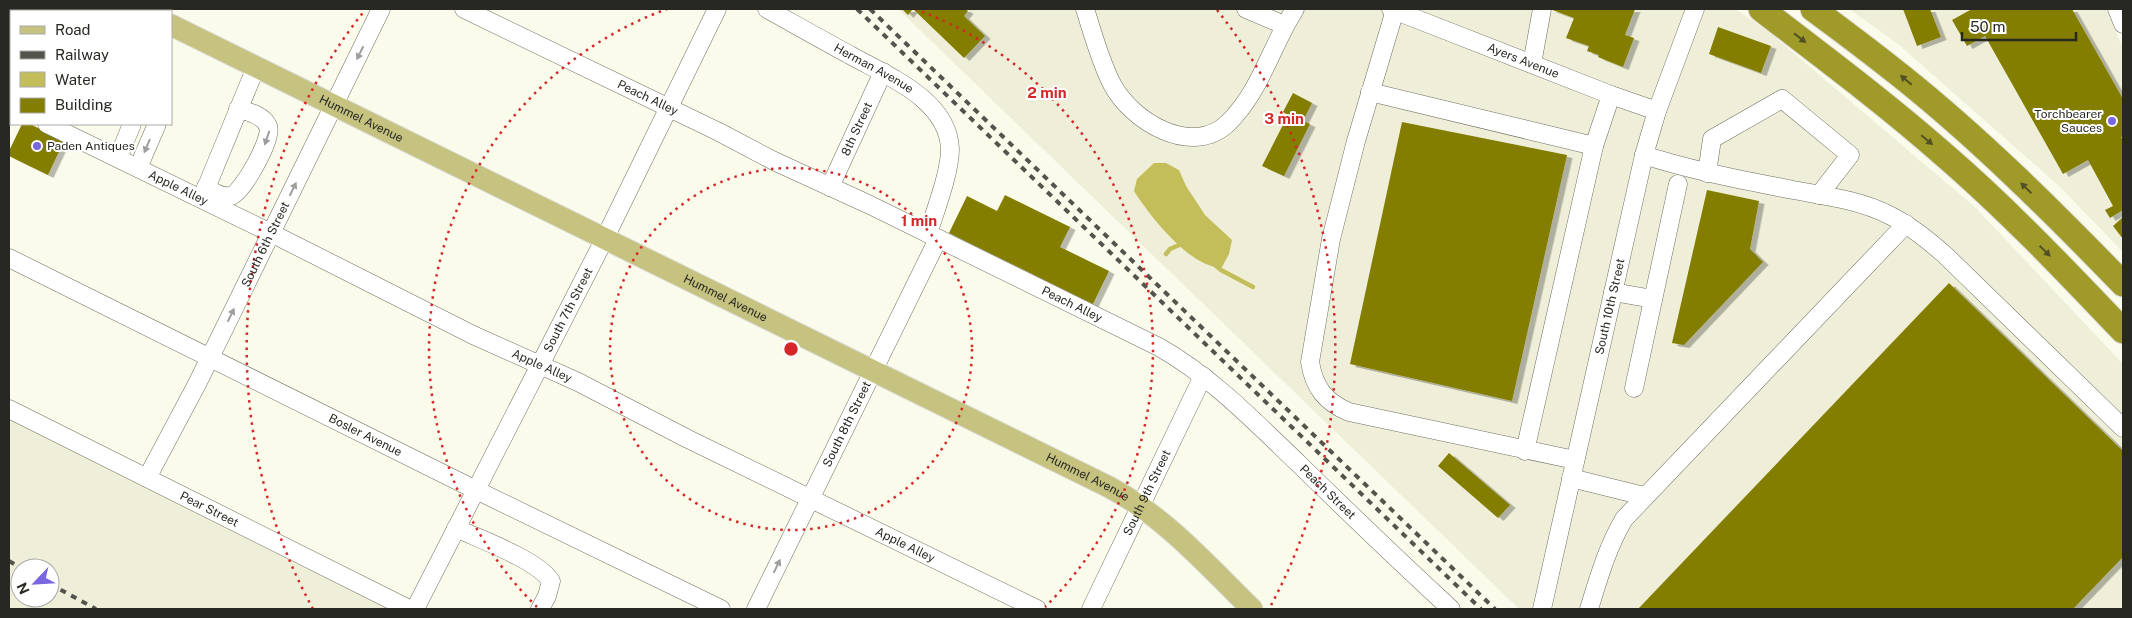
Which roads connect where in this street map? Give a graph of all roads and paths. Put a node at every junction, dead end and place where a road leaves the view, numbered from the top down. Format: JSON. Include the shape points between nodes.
{"nodes":[{"id":1,"x":381,"y":9,"type":"edge"},
{"id":2,"x":464,"y":9,"type":"edge"},
{"id":3,"x":717,"y":9,"type":"edge"},
{"id":4,"x":767,"y":9,"type":"edge"},
{"id":5,"x":1085,"y":9,"type":"edge"},
{"id":6,"x":1246,"y":9,"type":"edge"},
{"id":7,"x":1295,"y":9,"type":"edge"},
{"id":8,"x":1542,"y":9,"type":"edge"},
{"id":9,"x":1695,"y":9,"type":"edge"},
{"id":10,"x":1761,"y":9,"type":"edge"},
{"id":11,"x":1813,"y":9,"type":"edge"},
{"id":12,"x":2117,"y":9,"type":"edge"},
{"id":13,"x":1399,"y":10,"type":"edge"},
{"id":14,"x":2123,"y":24,"type":"edge"},
{"id":15,"x":1284,"y":26,"type":"junction"},
{"id":16,"x":173,"y":31,"type":"edge"},
{"id":17,"x":1532,"y":64,"type":"junction"},
{"id":18,"x":256,"y":67,"type":"junction"},
{"id":19,"x":883,"y":72,"type":"junction"},
{"id":20,"x":1370,"y":92,"type":"junction"},
{"id":21,"x":1611,"y":95,"type":"junction"},
{"id":22,"x":334,"y":106,"type":"junction"},
{"id":23,"x":668,"y":108,"type":"junction"},
{"id":24,"x":238,"y":109,"type":"junction"},
{"id":25,"x":1657,"y":111,"type":"junction"},
{"id":26,"x":49,"y":125,"type":"edge"},
{"id":27,"x":132,"y":125,"type":"edge"},
{"id":28,"x":157,"y":125,"type":"edge"},
{"id":29,"x":1594,"y":146,"type":"junction"},
{"id":30,"x":1644,"y":155,"type":"junction"},
{"id":31,"x":118,"y":158,"type":"junction"},
{"id":32,"x":138,"y":168,"type":"junction"},
{"id":33,"x":1707,"y":173,"type":"junction"},
{"id":34,"x":1678,"y":184,"type":"dead end"},
{"id":35,"x":830,"y":187,"type":"junction"},
{"id":36,"x":203,"y":193,"type":"junction"},
{"id":37,"x":1819,"y":195,"type":"junction"},
{"id":38,"x":1906,"y":224,"type":"junction"},
{"id":39,"x":271,"y":233,"type":"junction"},
{"id":40,"x":933,"y":236,"type":"junction"},
{"id":41,"x":605,"y":238,"type":"junction"},
{"id":42,"x":9,"y":258,"type":"edge"},
{"id":43,"x":2123,"y":284,"type":"edge"},
{"id":44,"x":1613,"y":292,"type":"junction"},
{"id":45,"x":1653,"y":299,"type":"junction"},
{"id":46,"x":2123,"y":331,"type":"edge"},
{"id":47,"x":210,"y":358,"type":"junction"},
{"id":48,"x":541,"y":365,"type":"junction"},
{"id":49,"x":874,"y":370,"type":"junction"},
{"id":50,"x":1203,"y":376,"type":"junction"},
{"id":51,"x":1634,"y":388,"type":"dead end"},
{"id":52,"x":9,"y":409,"type":"edge"},
{"id":53,"x":2123,"y":428,"type":"edge"},
{"id":54,"x":1525,"y":451,"type":"junction"},
{"id":55,"x":1575,"y":460,"type":"junction"},
{"id":56,"x":147,"y":478,"type":"junction"},
{"id":57,"x":1571,"y":478,"type":"junction"},
{"id":58,"x":476,"y":490,"type":"junction"},
{"id":59,"x":1644,"y":496,"type":"junction"},
{"id":60,"x":811,"y":498,"type":"junction"},
{"id":61,"x":1141,"y":506,"type":"junction"},
{"id":62,"x":456,"y":528,"type":"junction"},
{"id":63,"x":409,"y":609,"type":"edge"},
{"id":64,"x":415,"y":609,"type":"edge"},
{"id":65,"x":540,"y":609,"type":"edge"},
{"id":66,"x":721,"y":609,"type":"edge"},
{"id":67,"x":756,"y":609,"type":"edge"},
{"id":68,"x":1037,"y":609,"type":"edge"},
{"id":69,"x":1091,"y":609,"type":"edge"},
{"id":70,"x":1252,"y":609,"type":"edge"},
{"id":71,"x":1451,"y":609,"type":"edge"},
{"id":72,"x":1542,"y":609,"type":"edge"},
{"id":73,"x":1590,"y":609,"type":"edge"}],
"edges":[{"from":1,"to":22,"type":"street","name":"South 6th Street","one_way":true},
{"from":2,"to":23,"type":"street","name":"Peach Alley"},
{"from":3,"to":23,"type":"street","name":"South 7th Street"},
{"from":4,"to":19,"type":"street","name":"Herman Avenue"},
{"from":5,"to":15,"type":"street","via":[[1104,67],[1123,101],[1157,127],[1185,137],[1214,133],[1228,124],[1255,89]]},
{"from":6,"to":15,"type":"street"},
{"from":7,"to":15,"type":"street"},
{"from":8,"to":17,"type":"street"},
{"from":9,"to":25,"type":"street","name":"South 10th Street"},
{"from":10,"to":46,"type":"highway","one_way":true,"via":[[1943,154]]},
{"from":43,"to":11,"type":"highway","one_way":true,"via":[[1965,130]]},
{"from":12,"to":14,"type":"street"},
{"from":13,"to":17,"type":"street","name":"Ayers Avenue"},
{"from":13,"to":20,"type":"street"},
{"from":16,"to":18,"type":"main road","name":"Hummel Avenue"},
{"from":17,"to":21,"type":"street","name":"Ayers Avenue"},
{"from":18,"to":22,"type":"main road","name":"Hummel Avenue"},
{"from":18,"to":24,"type":"street"},
{"from":19,"to":35,"type":"street","name":"8th Street"},
{"from":19,"to":40,"type":"street","name":"Herman Avenue","via":[[933,109],[947,132],[949,157]]},
{"from":20,"to":29,"type":"street"},
{"from":20,"to":54,"type":"street","via":[[1331,240],[1310,362],[1312,376],[1327,400],[1349,412]]},
{"from":21,"to":25,"type":"street","name":"Ayers Avenue"},
{"from":21,"to":29,"type":"street"},
{"from":39,"to":22,"type":"street","name":"South 6th Street","one_way":true},
{"from":22,"to":41,"type":"main road","name":"Hummel Avenue"},
{"from":23,"to":35,"type":"street","name":"Peach Alley"},
{"from":23,"to":41,"type":"street","name":"South 7th Street"},
{"from":24,"to":36,"type":"street"},
{"from":24,"to":36,"type":"street","one_way":true,"via":[[265,121],[269,137],[243,186],[235,194]]},
{"from":25,"to":30,"type":"street","name":"South 10th Street"},
{"from":26,"to":31,"type":"street","name":"Apple Alley"},
{"from":27,"to":31,"type":"street"},
{"from":28,"to":32,"type":"street","one_way":true},
{"from":29,"to":54,"type":"street"},
{"from":30,"to":33,"type":"street"},
{"from":30,"to":44,"type":"street","name":"South 10th Street"},
{"from":31,"to":32,"type":"street","name":"Apple Alley"},
{"from":32,"to":36,"type":"street","name":"Apple Alley"},
{"from":33,"to":37,"type":"street"},
{"from":33,"to":37,"type":"street","via":[[1712,139],[1782,99],[1850,155]]},
{"from":34,"to":45,"type":"street"},
{"from":35,"to":40,"type":"street"},
{"from":36,"to":39,"type":"street","name":"Apple Alley"},
{"from":37,"to":38,"type":"street","via":[[1869,206]]},
{"from":38,"to":53,"type":"street","via":[[1926,238]]},
{"from":38,"to":59,"type":"street"},
{"from":47,"to":39,"type":"street","name":"South 6th Street","one_way":true},
{"from":39,"to":48,"type":"street","name":"Apple Alley"},
{"from":40,"to":49,"type":"street","name":"South 8th Street"},
{"from":40,"to":50,"type":"street","name":"Peach Alley","via":[[1159,347]]},
{"from":41,"to":48,"type":"street","name":"South 7th Street"},
{"from":41,"to":49,"type":"main road","name":"Hummel Avenue"},
{"from":42,"to":47,"type":"street","name":"Bosler Avenue"},
{"from":44,"to":45,"type":"street"},
{"from":44,"to":55,"type":"street","name":"South 10th Street"},
{"from":45,"to":51,"type":"street"},
{"from":47,"to":56,"type":"street","name":"South 6th Street"},
{"from":47,"to":58,"type":"street","name":"Bosler Avenue"},
{"from":48,"to":58,"type":"street","name":"South 7th Street"},
{"from":48,"to":60,"type":"street","name":"Apple Alley"},
{"from":49,"to":60,"type":"street","name":"South 8th Street"},
{"from":49,"to":61,"type":"main road","name":"Hummel Avenue"},
{"from":50,"to":61,"type":"street","name":"South 9th Street"},
{"from":50,"to":71,"type":"street","name":"Peach Street"},
{"from":52,"to":56,"type":"street","name":"Pear Street"},
{"from":54,"to":55,"type":"street"},
{"from":55,"to":57,"type":"street","name":"South 10th Street"},
{"from":56,"to":63,"type":"street","name":"Pear Street"},
{"from":57,"to":59,"type":"street"},
{"from":57,"to":72,"type":"street","name":"South 10th Street"},
{"from":58,"to":62,"type":"street","name":"South 7th Street"},
{"from":58,"to":66,"type":"street","name":"Bosler Avenue"},
{"from":59,"to":73,"type":"street","via":[[1613,537]]},
{"from":67,"to":60,"type":"street","name":"South 8th Street","one_way":true},
{"from":60,"to":68,"type":"street","name":"Apple Alley"},
{"from":61,"to":69,"type":"street","name":"South 9th Street"},
{"from":61,"to":70,"type":"main road","name":"Hummel Avenue","via":[[1168,527]]},
{"from":62,"to":64,"type":"street","name":"South 7th Street"},
{"from":62,"to":65,"type":"street","via":[[535,565],[548,575],[551,581]]}]}
